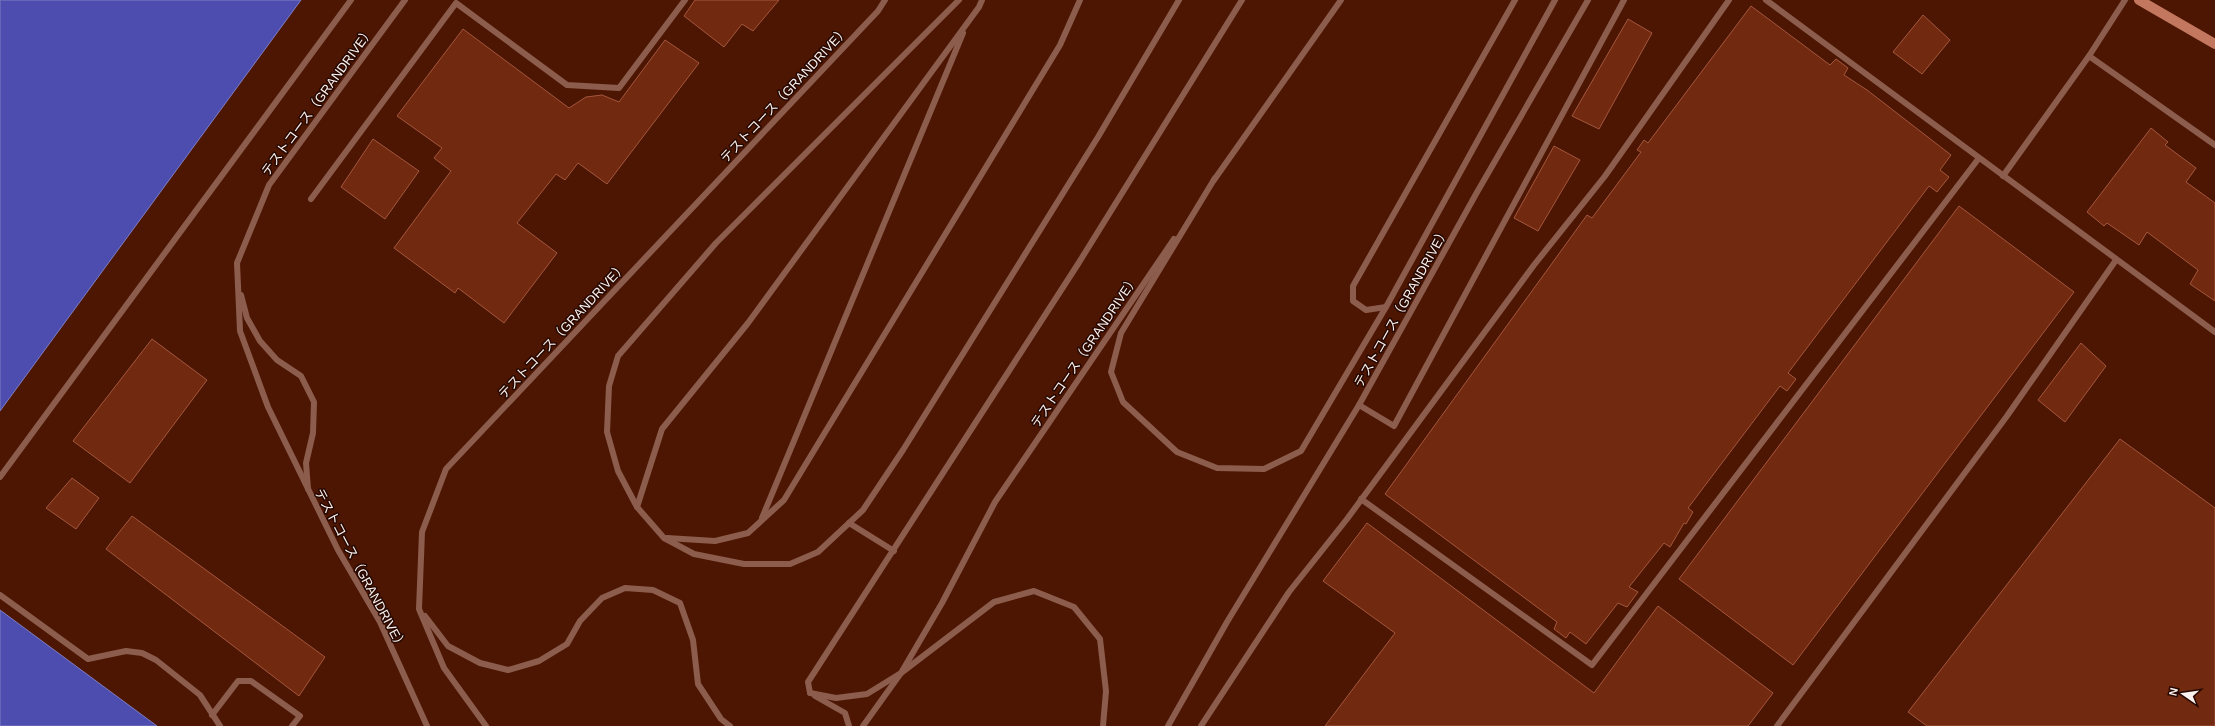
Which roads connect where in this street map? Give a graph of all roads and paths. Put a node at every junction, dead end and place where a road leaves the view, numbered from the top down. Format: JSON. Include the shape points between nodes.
{"nodes":[{"id":1,"x":351,"y":0,"type":"edge"},
{"id":2,"x":405,"y":0,"type":"edge"},
{"id":3,"x":685,"y":0,"type":"edge"},
{"id":4,"x":885,"y":0,"type":"edge"},
{"id":5,"x":958,"y":0,"type":"edge"},
{"id":6,"x":982,"y":0,"type":"edge"},
{"id":7,"x":1080,"y":0,"type":"edge"},
{"id":8,"x":1179,"y":0,"type":"edge"},
{"id":9,"x":1242,"y":0,"type":"edge"},
{"id":10,"x":1341,"y":0,"type":"edge"},
{"id":11,"x":1515,"y":0,"type":"edge"},
{"id":12,"x":1555,"y":0,"type":"edge"},
{"id":13,"x":1588,"y":0,"type":"edge"},
{"id":14,"x":1624,"y":0,"type":"edge"},
{"id":15,"x":1729,"y":0,"type":"edge"},
{"id":16,"x":1766,"y":0,"type":"edge"},
{"id":17,"x":2125,"y":0,"type":"edge"},
{"id":18,"x":2139,"y":0,"type":"edge"},
{"id":19,"x":967,"y":24,"type":"junction"},
{"id":20,"x":2215,"y":44,"type":"edge"},
{"id":21,"x":2089,"y":56,"type":"junction"},
{"id":22,"x":2215,"y":146,"type":"edge"},
{"id":23,"x":1979,"y":158,"type":"junction"},
{"id":24,"x":2003,"y":176,"type":"junction"},
{"id":25,"x":1216,"y":178,"type":"junction"},
{"id":26,"x":311,"y":199,"type":"dead end"},
{"id":27,"x":2116,"y":260,"type":"junction"},
{"id":28,"x":238,"y":286,"type":"junction"},
{"id":29,"x":1386,"y":307,"type":"junction"},
{"id":30,"x":2215,"y":332,"type":"edge"},
{"id":31,"x":1359,"y":406,"type":"junction"},
{"id":32,"x":0,"y":477,"type":"edge"},
{"id":33,"x":308,"y":492,"type":"junction"},
{"id":34,"x":1361,"y":499,"type":"junction"},
{"id":35,"x":638,"y":507,"type":"junction"},
{"id":36,"x":761,"y":520,"type":"junction"},
{"id":37,"x":849,"y":523,"type":"junction"},
{"id":38,"x":664,"y":538,"type":"junction"},
{"id":39,"x":894,"y":551,"type":"junction"},
{"id":40,"x":0,"y":595,"type":"edge"},
{"id":41,"x":420,"y":609,"type":"junction"},
{"id":42,"x":901,"y":673,"type":"junction"},
{"id":43,"x":810,"y":693,"type":"junction"},
{"id":44,"x":212,"y":715,"type":"junction"},
{"id":45,"x":220,"y":726,"type":"edge"},
{"id":46,"x":292,"y":726,"type":"edge"},
{"id":47,"x":427,"y":726,"type":"edge"},
{"id":48,"x":486,"y":726,"type":"edge"},
{"id":49,"x":730,"y":726,"type":"edge"},
{"id":50,"x":849,"y":726,"type":"edge"},
{"id":51,"x":863,"y":726,"type":"edge"},
{"id":52,"x":1103,"y":726,"type":"edge"},
{"id":53,"x":1168,"y":726,"type":"edge"},
{"id":54,"x":1201,"y":726,"type":"edge"},
{"id":55,"x":1777,"y":726,"type":"edge"}],
"edges":[{"from":1,"to":32,"type":"lane"},
{"from":2,"to":28,"type":"lane","name":"テストコース（GRANDRIVE）","via":[[269,184],[237,263]]},
{"from":3,"to":26,"type":"lane","via":[[619,88],[566,85],[456,3]]},
{"from":4,"to":41,"type":"lane","name":"テストコース（GRANDRIVE）","via":[[446,469],[422,532]]},
{"from":5,"to":35,"type":"lane","via":[[716,243],[618,356],[609,386],[607,432],[618,471]]},
{"from":6,"to":19,"type":"lane"},
{"from":7,"to":36,"type":"lane","via":[[1060,44],[784,500]]},
{"from":8,"to":37,"type":"lane","via":[[1098,137],[903,450],[863,510]]},
{"from":9,"to":39,"type":"lane","via":[[1074,270]]},
{"from":10,"to":25,"type":"lane","name":"テストコース（GRANDRIVE）"},
{"from":11,"to":29,"type":"lane","via":[[1353,286],[1353,301],[1366,310]]},
{"from":12,"to":29,"type":"lane"},
{"from":13,"to":31,"type":"lane","name":"テストコース（GRANDRIVE）","via":[[1476,194]]},
{"from":14,"to":31,"type":"lane","via":[[1394,426]]},
{"from":15,"to":34,"type":"lane","via":[[1605,176],[1534,265]]},
{"from":16,"to":23,"type":"lane"},
{"from":17,"to":21,"type":"lane"},
{"from":18,"to":20,"type":"street"},
{"from":19,"to":35,"type":"lane","via":[[748,323],[662,429]]},
{"from":19,"to":36,"type":"lane"},
{"from":21,"to":22,"type":"lane"},
{"from":21,"to":24,"type":"lane"},
{"from":23,"to":24,"type":"lane"},
{"from":23,"to":34,"type":"lane","via":[[1592,666]]},
{"from":24,"to":27,"type":"lane"},
{"from":25,"to":29,"type":"lane","via":[[1121,333],[1111,372],[1123,402],[1177,452],[1217,468],[1264,469],[1301,451]]},
{"from":25,"to":42,"type":"lane","name":"テストコース（GRANDRIVE）","via":[[995,502],[942,603]]},
{"from":27,"to":30,"type":"lane"},
{"from":27,"to":55,"type":"lane","via":[[2007,416]]},
{"from":28,"to":33,"type":"lane","name":"テストコース（GRANDRIVE）","via":[[240,331],[268,407]]},
{"from":28,"to":33,"type":"lane","via":[[247,318],[260,341],[277,360],[301,376],[314,402],[313,433],[306,463]]},
{"from":31,"to":53,"type":"lane","name":"テストコース（GRANDRIVE）","via":[[1227,622]]},
{"from":33,"to":47,"type":"lane","name":"テストコース（GRANDRIVE）","via":[[380,622]]},
{"from":34,"to":54,"type":"lane","via":[[1289,592]]},
{"from":35,"to":38,"type":"lane"},
{"from":36,"to":38,"type":"lane","via":[[748,532],[715,541]]},
{"from":37,"to":38,"type":"lane","via":[[818,552],[790,564],[744,564],[694,554]]},
{"from":37,"to":39,"type":"lane"},
{"from":39,"to":43,"type":"lane","via":[[808,682]]},
{"from":40,"to":44,"type":"lane","via":[[88,658],[126,651],[142,653],[156,660],[200,695]]},
{"from":41,"to":48,"type":"lane","name":"テストコース（GRANDRIVE）","via":[[444,668]]},
{"from":41,"to":49,"type":"lane","via":[[448,646],[480,663],[508,670],[539,661],[567,644],[580,621],[602,598],[625,588],[653,590],[680,603],[693,640],[698,684],[721,719]]},
{"from":42,"to":43,"type":"lane","via":[[867,694],[836,698]]},
{"from":42,"to":51,"type":"lane","name":"テストコース（GRANDRIVE）"},
{"from":42,"to":52,"type":"lane","via":[[994,602],[1034,591],[1074,607],[1100,639],[1106,691]]},
{"from":43,"to":50,"type":"lane","via":[[845,712]]},
{"from":44,"to":45,"type":"lane"},
{"from":44,"to":46,"type":"lane","via":[[238,680],[251,681],[300,716]]}]}
